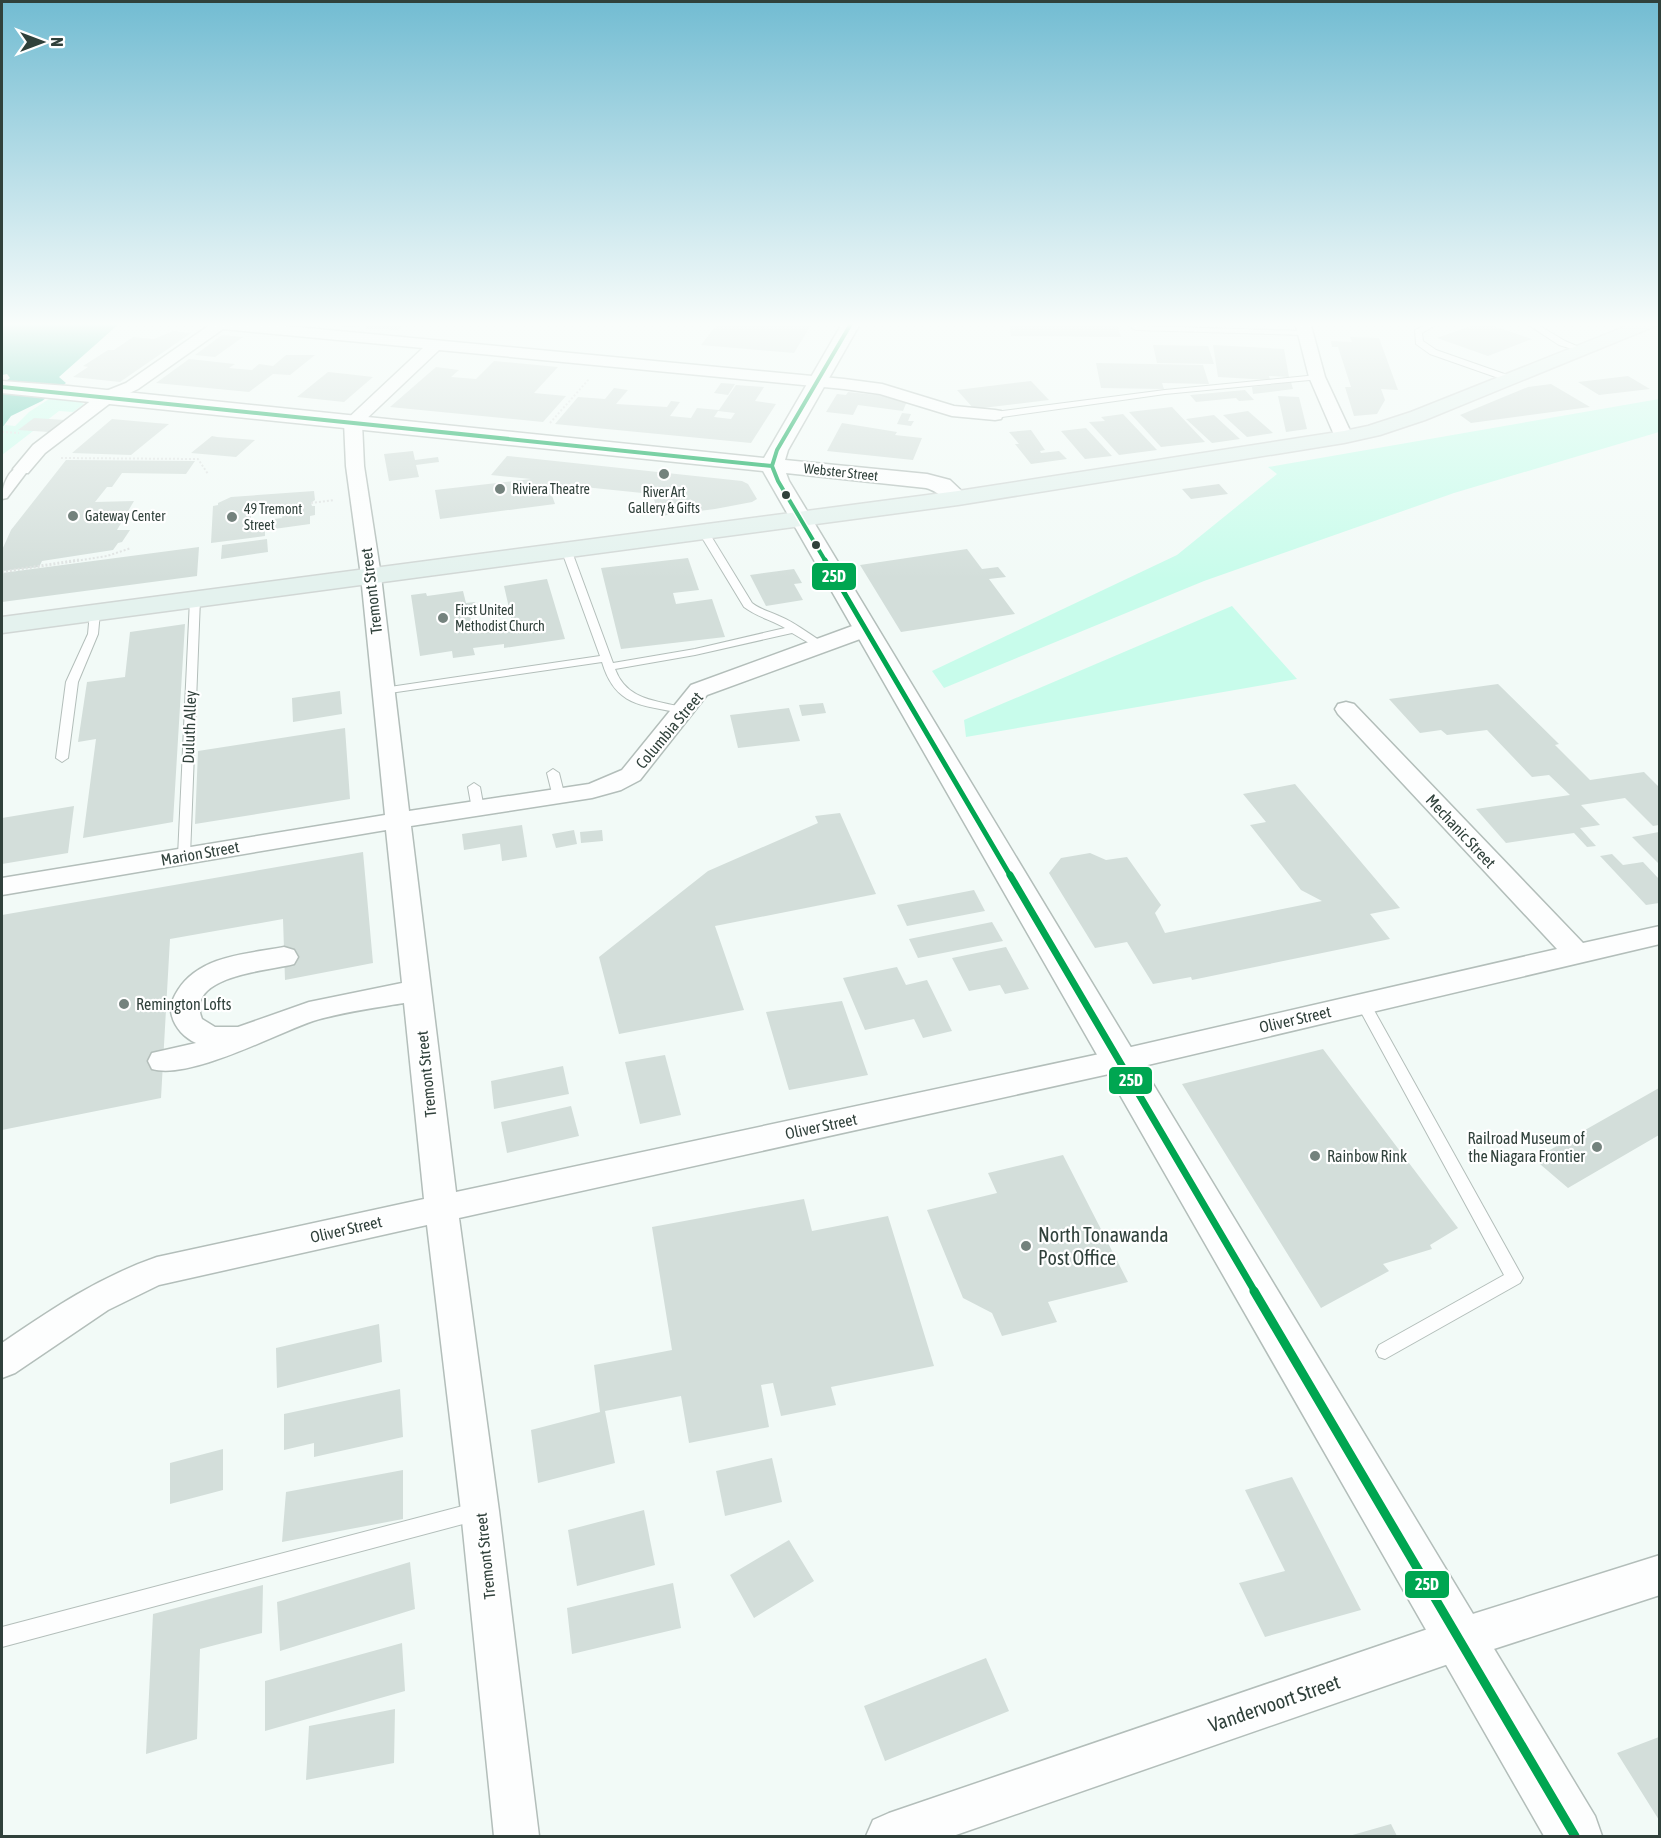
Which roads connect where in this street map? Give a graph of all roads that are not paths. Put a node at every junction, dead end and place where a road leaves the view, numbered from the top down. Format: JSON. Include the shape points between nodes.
{"nodes":[{"id":1,"x":93,"y":408,"type":"edge"},
{"id":2,"x":213,"y":408,"type":"edge"},
{"id":3,"x":367,"y":408,"type":"edge"},
{"id":4,"x":800,"y":408,"type":"edge"},
{"id":5,"x":942,"y":408,"type":"edge"},
{"id":6,"x":1048,"y":408,"type":"edge"},
{"id":7,"x":1331,"y":408,"type":"edge"},
{"id":8,"x":1438,"y":408,"type":"edge"},
{"id":9,"x":995,"y":415,"type":"joint"},
{"id":10,"x":352,"y":422,"type":"junction"},
{"id":11,"x":1344,"y":437,"type":"junction"},
{"id":12,"x":772,"y":465,"type":"junction"},
{"id":13,"x":22,"y":469,"type":"joint"},
{"id":14,"x":2,"y":495,"type":"edge"},
{"id":15,"x":958,"y":498,"type":"junction"},
{"id":16,"x":798,"y":519,"type":"junction"},
{"id":17,"x":702,"y":531,"type":"junction"},
{"id":18,"x":566,"y":549,"type":"junction"},
{"id":19,"x":371,"y":576,"type":"junction"},
{"id":20,"x":195,"y":599,"type":"junction"},
{"id":21,"x":95,"y":612,"type":"junction"},
{"id":22,"x":2,"y":625,"type":"edge"},
{"id":23,"x":794,"y":629,"type":"junction"},
{"id":24,"x":863,"y":630,"type":"junction"},
{"id":25,"x":818,"y":644,"type":"junction"},
{"id":26,"x":607,"y":662,"type":"junction"},
{"id":27,"x":382,"y":691,"type":"junction"},
{"id":28,"x":1346,"y":709,"type":"dead end"},
{"id":29,"x":681,"y":710,"type":"junction"},
{"id":30,"x":62,"y":758,"type":"dead end"},
{"id":31,"x":399,"y":820,"type":"junction"},
{"id":32,"x":184,"y":856,"type":"junction"},
{"id":33,"x":2,"y":887,"type":"edge"},
{"id":34,"x":1659,"y":935,"type":"edge"},
{"id":35,"x":1576,"y":953,"type":"junction"},
{"id":36,"x":284,"y":957,"type":"dead end"},
{"id":37,"x":416,"y":991,"type":"junction"},
{"id":38,"x":1363,"y":1004,"type":"junction"},
{"id":39,"x":240,"y":1038,"type":"junction"},
{"id":40,"x":163,"y":1061,"type":"dead end"},
{"id":41,"x":1118,"y":1061,"type":"junction"},
{"id":42,"x":441,"y":1208,"type":"junction"},
{"id":43,"x":1385,"y":1351,"type":"dead end"},
{"id":44,"x":2,"y":1362,"type":"edge"},
{"id":45,"x":480,"y":1511,"type":"junction"},
{"id":46,"x":1659,"y":1575,"type":"edge"},
{"id":47,"x":2,"y":1637,"type":"edge"},
{"id":48,"x":1460,"y":1639,"type":"junction"},
{"id":49,"x":516,"y":1836,"type":"edge"},
{"id":50,"x":889,"y":1836,"type":"edge"},
{"id":51,"x":1575,"y":1836,"type":"edge"}],
"edges":[{"from":1,"to":13,"type":"street","via":[[39,449]]},
{"from":2,"to":10,"type":"street","name":"Webster Street"},
{"from":3,"to":10,"type":"street"},
{"from":4,"to":12,"type":"street"},
{"from":5,"to":9,"type":"street"},
{"from":6,"to":9,"type":"lane"},
{"from":7,"to":11,"type":"street"},
{"from":8,"to":11,"type":"main road"},
{"from":10,"to":12,"type":"street","name":"Webster Street"},
{"from":10,"to":19,"type":"street","name":"Tremont Street"},
{"from":11,"to":15,"type":"main road"},
{"from":12,"to":15,"type":"street","name":"Webster Street","via":[[936,482]]},
{"from":12,"to":16,"type":"street"},
{"from":13,"to":14,"type":"street"},
{"from":15,"to":16,"type":"main road"},
{"from":16,"to":17,"type":"main road"},
{"from":16,"to":24,"type":"street"},
{"from":17,"to":18,"type":"main road"},
{"from":17,"to":23,"type":"lane","via":[[748,605]]},
{"from":18,"to":19,"type":"main road"},
{"from":18,"to":26,"type":"lane"},
{"from":19,"to":20,"type":"main road"},
{"from":19,"to":27,"type":"street","name":"Tremont Street"},
{"from":20,"to":21,"type":"main road"},
{"from":20,"to":32,"type":"lane","name":"Duluth Alley"},
{"from":21,"to":22,"type":"main road"},
{"from":21,"to":30,"type":"lane","via":[[93,634],[72,682]]},
{"from":23,"to":25,"type":"lane"},
{"from":23,"to":26,"type":"lane","via":[[705,650]]},
{"from":24,"to":25,"type":"street","name":"Columbia Street"},
{"from":24,"to":41,"type":"street"},
{"from":25,"to":29,"type":"street","name":"Columbia Street","via":[[699,690]]},
{"from":26,"to":27,"type":"lane"},
{"from":26,"to":29,"type":"lane","via":[[615,683],[634,700]]},
{"from":27,"to":31,"type":"street","name":"Tremont Street"},
{"from":28,"to":35,"type":"street","name":"Mechanic Street"},
{"from":29,"to":31,"type":"street","name":"Columbia Street","via":[[631,775],[612,785],[556,785],[476,798]]},
{"from":31,"to":32,"type":"street","name":"Marion Street"},
{"from":31,"to":37,"type":"street","name":"Tremont Street"},
{"from":32,"to":33,"type":"street","name":"Marion Street"},
{"from":34,"to":35,"type":"street","name":"Oliver Street"},
{"from":35,"to":38,"type":"street","name":"Oliver Street"},
{"from":36,"to":39,"type":"street","via":[[226,968],[205,978],[192,992],[185,1008],[186,1021],[214,1038]]},
{"from":37,"to":39,"type":"street","via":[[307,1013]]},
{"from":37,"to":42,"type":"street","name":"Tremont Street"},
{"from":38,"to":41,"type":"street","name":"Oliver Street"},
{"from":38,"to":43,"type":"lane","via":[[1514,1278]]},
{"from":39,"to":40,"type":"street","via":[[217,1049]]},
{"from":41,"to":42,"type":"street","name":"Oliver Street"},
{"from":41,"to":48,"type":"street"},
{"from":42,"to":44,"type":"street","name":"Oliver Street","via":[[135,1278]]},
{"from":42,"to":45,"type":"street","name":"Tremont Street"},
{"from":45,"to":47,"type":"lane"},
{"from":45,"to":49,"type":"street","name":"Tremont Street"},
{"from":46,"to":48,"type":"street","name":"Vandervoort Street"},
{"from":48,"to":50,"type":"street","name":"Vandervoort Street"},
{"from":48,"to":51,"type":"street"}]}
